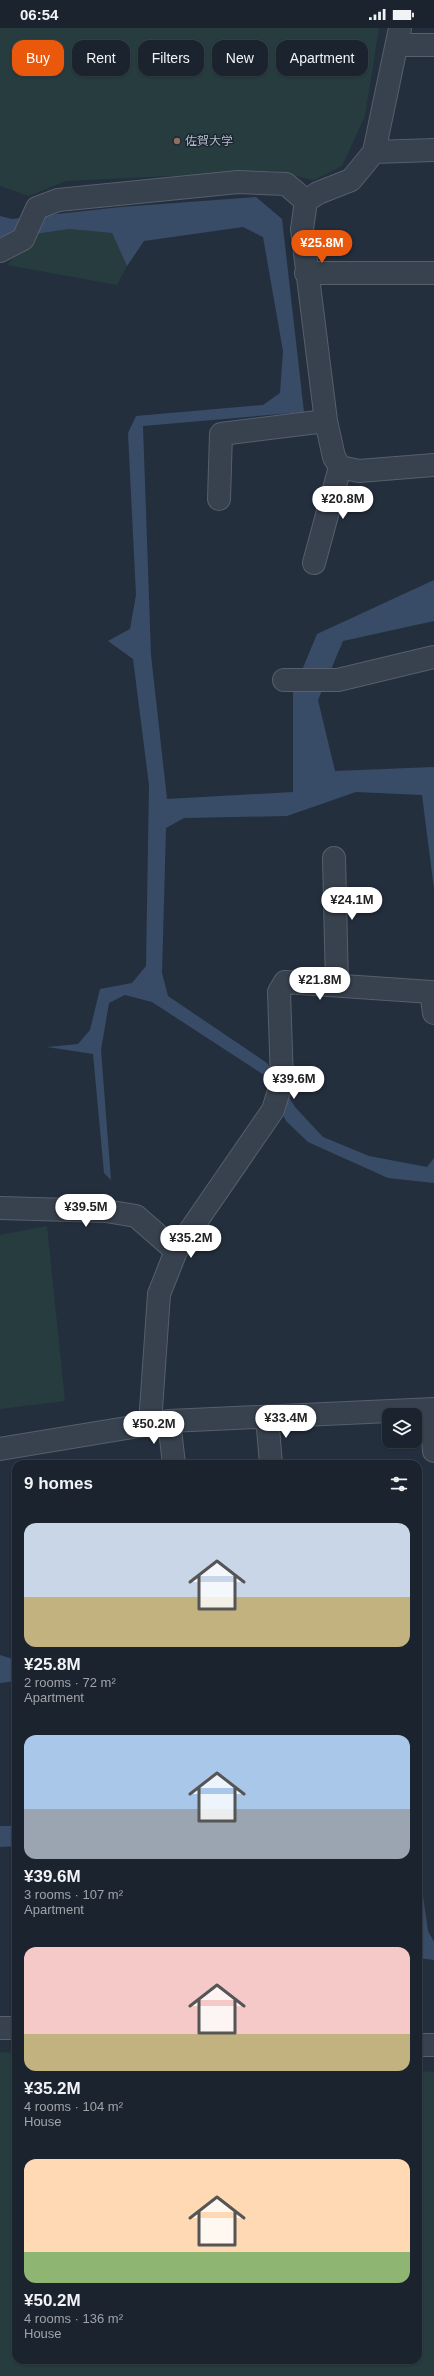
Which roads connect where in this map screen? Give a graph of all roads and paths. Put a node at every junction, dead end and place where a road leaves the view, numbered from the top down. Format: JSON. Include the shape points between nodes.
{"nodes":[{"id":1,"x":399,"y":37,"type":"edge"},
{"id":2,"x":434,"y":45,"type":"edge"},
{"id":3,"x":434,"y":150,"type":"edge"},
{"id":4,"x":374,"y":152,"type":"junction"},
{"id":5,"x":306,"y":201,"type":"junction"},
{"id":6,"x":0,"y":251,"type":"edge"},
{"id":7,"x":306,"y":272,"type":"junction"},
{"id":8,"x":434,"y":272,"type":"edge"},
{"id":9,"x":326,"y":421,"type":"junction"},
{"id":10,"x":434,"y":465,"type":"edge"},
{"id":11,"x":340,"y":467,"type":"junction"},
{"id":12,"x":219,"y":499,"type":"dead end"},
{"id":13,"x":314,"y":563,"type":"dead end"},
{"id":14,"x":434,"y":657,"type":"edge"},
{"id":15,"x":284,"y":680,"type":"dead end"},
{"id":16,"x":334,"y":858,"type":"dead end"},
{"id":17,"x":337,"y":985,"type":"junction"},
{"id":18,"x":434,"y":1013,"type":"edge"},
{"id":19,"x":0,"y":1208,"type":"edge"},
{"id":20,"x":176,"y":1251,"type":"junction"},
{"id":21,"x":432,"y":1409,"type":"edge"},
{"id":22,"x":267,"y":1417,"type":"junction"},
{"id":23,"x":159,"y":1423,"type":"junction"},
{"id":24,"x":0,"y":1448,"type":"edge"},
{"id":25,"x":434,"y":1451,"type":"edge"},
{"id":26,"x":173,"y":1460,"type":"edge"},
{"id":27,"x":271,"y":1460,"type":"edge"},
{"id":28,"x":0,"y":2028,"type":"edge"},
{"id":29,"x":12,"y":2028,"type":"edge"},
{"id":30,"x":422,"y":2045,"type":"edge"},
{"id":31,"x":434,"y":2045,"type":"edge"}],
"edges":[{"from":1,"to":2,"type":"street"},
{"from":1,"to":4,"type":"street"},
{"from":3,"to":4,"type":"street"},
{"from":4,"to":5,"type":"street","via":[[351,180],[318,193]]},
{"from":5,"to":6,"type":"street","via":[[286,184],[238,182],[58,200],[37,208],[23,239]]},
{"from":5,"to":7,"type":"street","via":[[302,229]]},
{"from":7,"to":8,"type":"street"},
{"from":7,"to":9,"type":"street"},
{"from":9,"to":11,"type":"street","via":[[334,457]]},
{"from":9,"to":12,"type":"street","via":[[221,434]]},
{"from":10,"to":11,"type":"street","via":[[359,471]]},
{"from":11,"to":13,"type":"street"},
{"from":14,"to":15,"type":"street","via":[[338,680]]},
{"from":16,"to":17,"type":"street"},
{"from":17,"to":18,"type":"street","via":[[431,992]]},
{"from":17,"to":20,"type":"street","via":[[285,982],[278,992],[282,1080],[273,1110]]},
{"from":19,"to":20,"type":"street","via":[[106,1211],[136,1216]]},
{"from":20,"to":23,"type":"street","via":[[159,1294]]},
{"from":21,"to":22,"type":"street"},
{"from":21,"to":25,"type":"street"},
{"from":22,"to":23,"type":"street"},
{"from":22,"to":27,"type":"street"},
{"from":23,"to":24,"type":"street"},
{"from":23,"to":26,"type":"street"},
{"from":28,"to":29,"type":"street"},
{"from":30,"to":31,"type":"street"}]}
